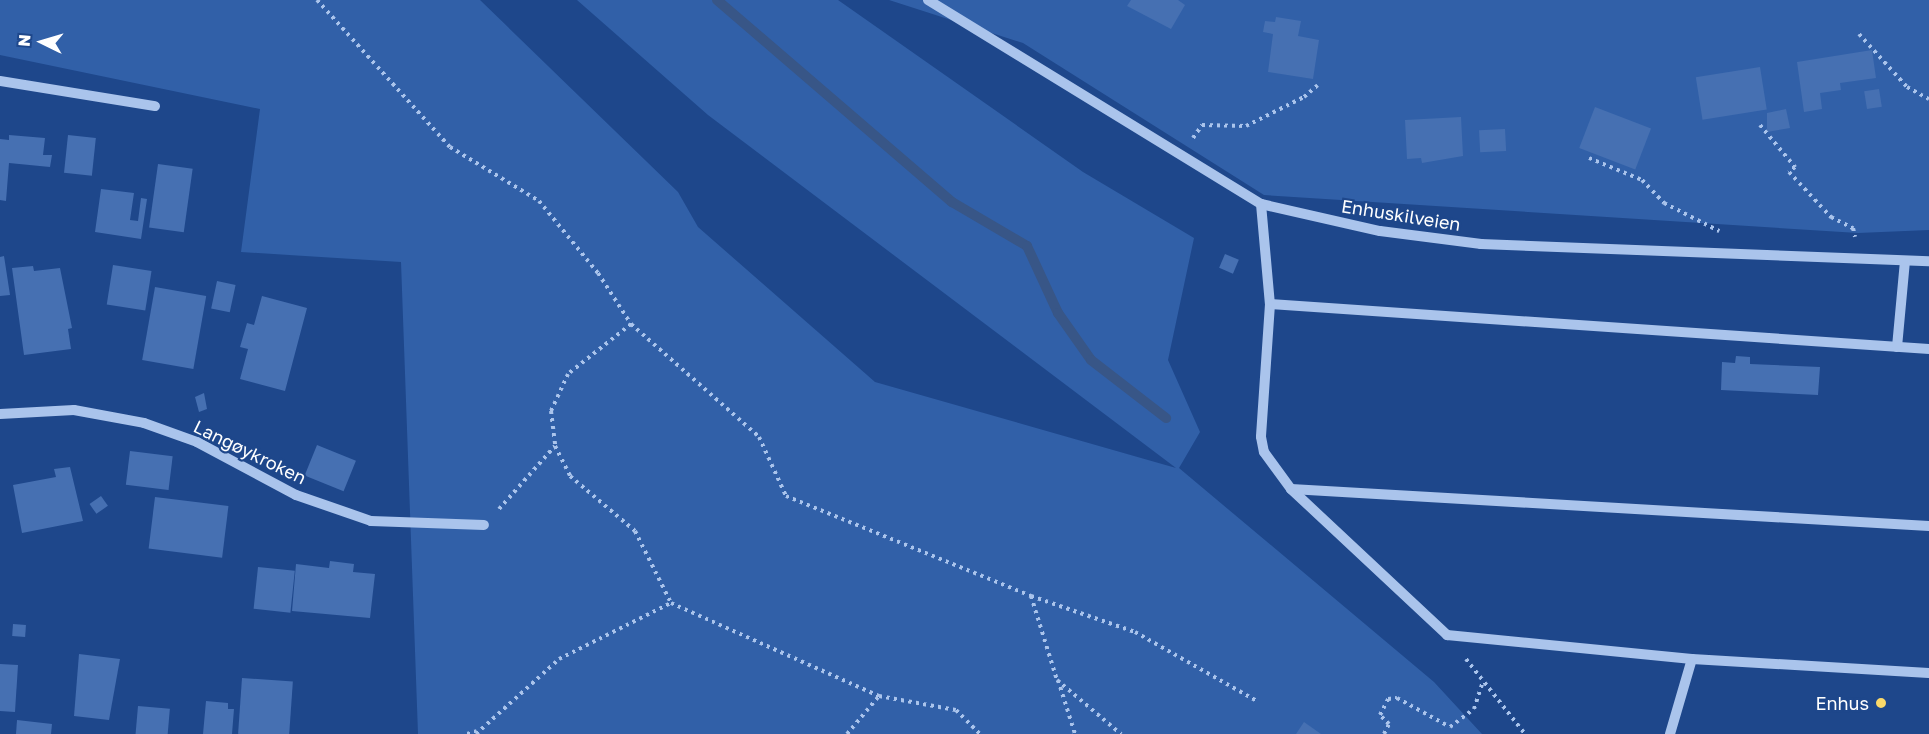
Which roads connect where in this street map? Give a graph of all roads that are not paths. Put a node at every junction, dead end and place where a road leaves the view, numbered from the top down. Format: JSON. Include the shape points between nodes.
{"nodes":[{"id":1,"x":928,"y":0,"type":"edge"},
{"id":2,"x":0,"y":81,"type":"edge"},
{"id":3,"x":155,"y":106,"type":"dead end"},
{"id":4,"x":1261,"y":204,"type":"junction"},
{"id":5,"x":1905,"y":261,"type":"junction"},
{"id":6,"x":1929,"y":261,"type":"edge"},
{"id":7,"x":1270,"y":304,"type":"junction"},
{"id":8,"x":1897,"y":347,"type":"junction"},
{"id":9,"x":1929,"y":349,"type":"edge"},
{"id":10,"x":0,"y":414,"type":"edge"},
{"id":11,"x":1291,"y":489,"type":"junction"},
{"id":12,"x":484,"y":525,"type":"road end"},
{"id":13,"x":1929,"y":526,"type":"edge"},
{"id":14,"x":1692,"y":659,"type":"junction"},
{"id":15,"x":1929,"y":673,"type":"edge"},
{"id":16,"x":1670,"y":734,"type":"edge"}],
"edges":[{"from":1,"to":4,"type":"street","name":"Enhuskilveien"},
{"from":2,"to":3,"type":"street"},
{"from":4,"to":5,"type":"street","name":"Enhuskilveien","via":[[1380,231],[1481,244]]},
{"from":4,"to":7,"type":"street"},
{"from":5,"to":6,"type":"street","name":"Enhuskilveien"},
{"from":5,"to":8,"type":"street"},
{"from":7,"to":8,"type":"street"},
{"from":7,"to":11,"type":"street","via":[[1261,437],[1264,452]]},
{"from":8,"to":9,"type":"street"},
{"from":10,"to":12,"type":"street","name":"Langøykroken","via":[[74,410],[144,423],[197,442],[296,495],[371,520]]},
{"from":11,"to":13,"type":"street"},
{"from":11,"to":14,"type":"street","via":[[1447,635]]},
{"from":14,"to":15,"type":"street"},
{"from":14,"to":16,"type":"street"}]}
